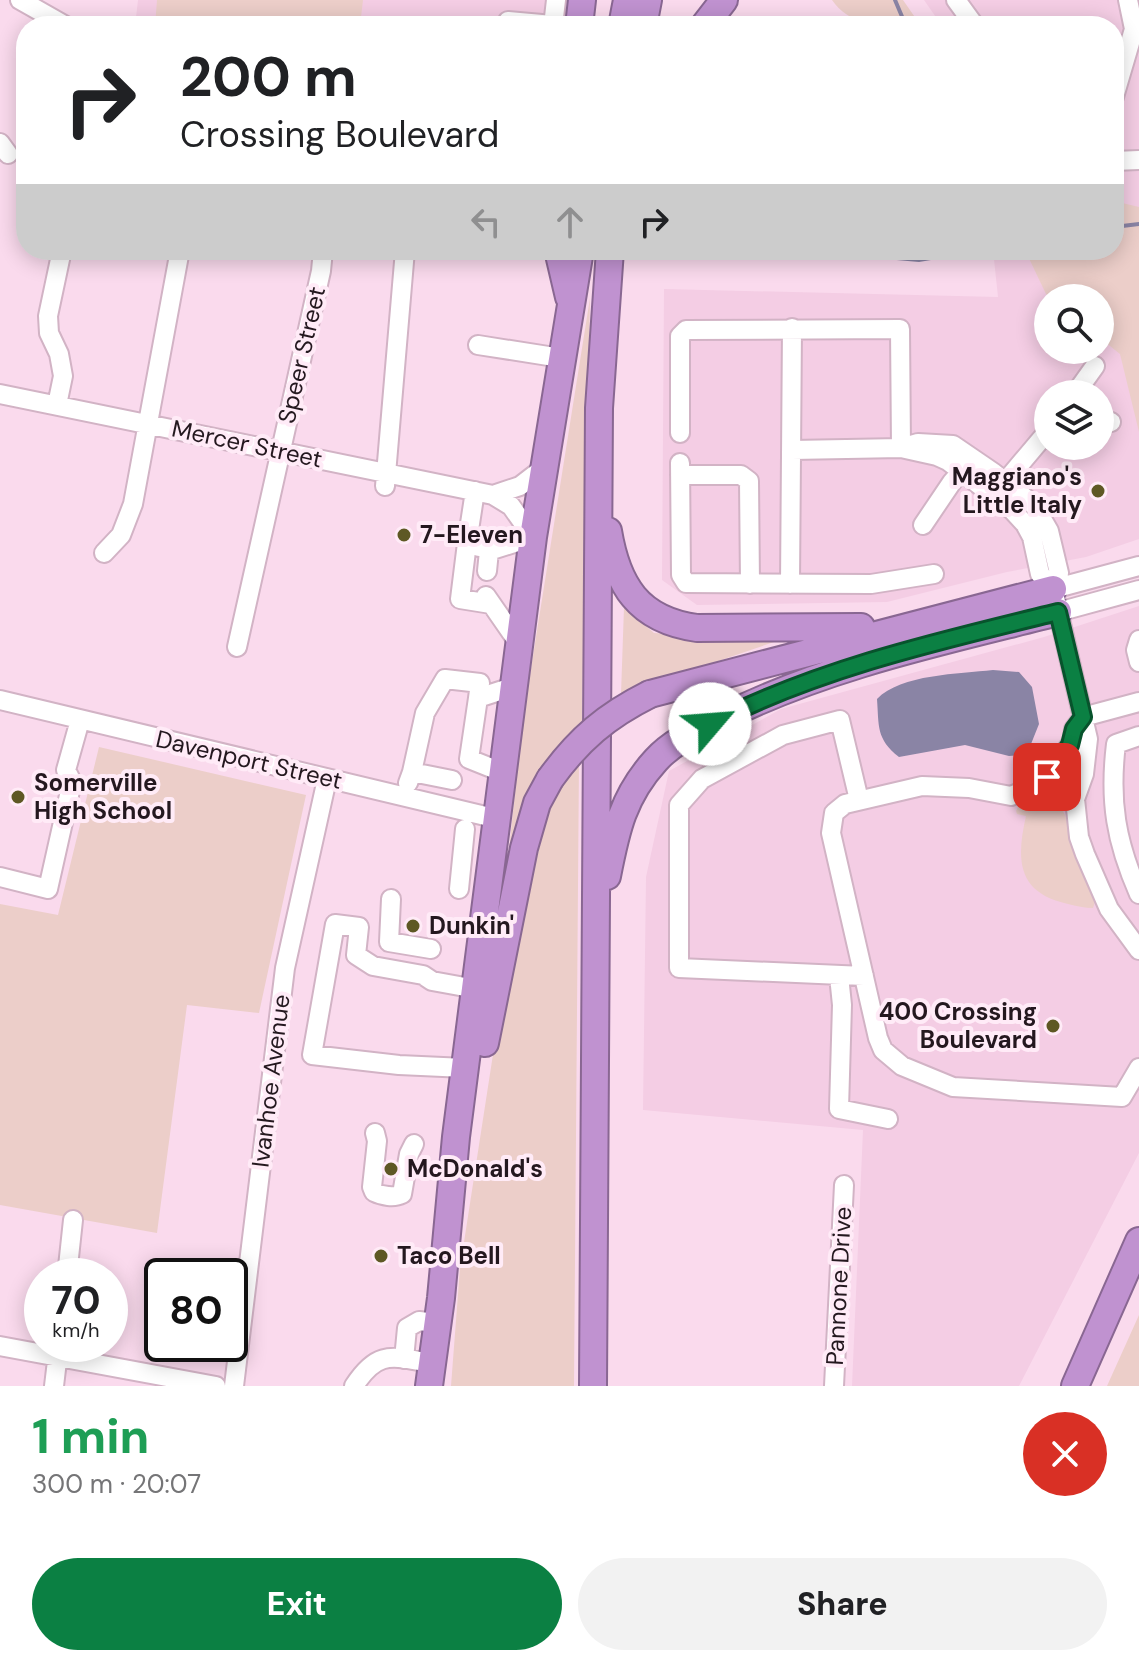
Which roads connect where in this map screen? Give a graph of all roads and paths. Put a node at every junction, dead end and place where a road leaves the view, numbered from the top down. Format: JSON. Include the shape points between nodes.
{"nodes":[{"id":1,"x":20,"y":0,"type":"edge"},
{"id":2,"x":724,"y":0,"type":"edge"},
{"id":3,"x":1128,"y":0,"type":"edge"},
{"id":4,"x":48,"y":16,"type":"edge"},
{"id":5,"x":710,"y":16,"type":"edge"},
{"id":6,"x":1124,"y":66,"type":"edge"},
{"id":7,"x":60,"y":260,"type":"edge"},
{"id":8,"x":178,"y":260,"type":"edge"},
{"id":9,"x":322,"y":260,"type":"edge"},
{"id":10,"x":404,"y":260,"type":"edge"},
{"id":11,"x":560,"y":260,"type":"edge"},
{"id":12,"x":578,"y":260,"type":"edge"},
{"id":13,"x":612,"y":260,"type":"edge"},
{"id":14,"x":571,"y":302,"type":"junction"},
{"id":15,"x":792,"y":328,"type":"junction"},
{"id":16,"x":478,"y":345,"type":"dead end"},
{"id":17,"x":561,"y":358,"type":"junction"},
{"id":18,"x":1095,"y":366,"type":"dead end"},
{"id":19,"x":1085,"y":380,"type":"edge"},
{"id":20,"x":0,"y":394,"type":"edge"},
{"id":21,"x":57,"y":405,"type":"junction"},
{"id":22,"x":148,"y":424,"type":"junction"},
{"id":23,"x":680,"y":433,"type":"dead end"},
{"id":24,"x":901,"y":448,"type":"junction"},
{"id":25,"x":1034,"y":449,"type":"edge"},
{"id":26,"x":792,"y":450,"type":"junction"},
{"id":27,"x":281,"y":451,"type":"junction"},
{"id":28,"x":968,"y":464,"type":"junction"},
{"id":29,"x":542,"y":469,"type":"junction"},
{"id":30,"x":385,"y":479,"type":"junction"},
{"id":31,"x":598,"y":479,"type":"junction"},
{"id":32,"x":1005,"y":482,"type":"junction"},
{"id":33,"x":484,"y":493,"type":"junction"},
{"id":34,"x":923,"y":525,"type":"dead end"},
{"id":35,"x":533,"y":537,"type":"junction"},
{"id":36,"x":467,"y":543,"type":"junction"},
{"id":37,"x":489,"y":551,"type":"junction"},
{"id":38,"x":104,"y":553,"type":"dead end"},
{"id":39,"x":1139,"y":566,"type":"edge"},
{"id":40,"x":487,"y":571,"type":"dead end"},
{"id":41,"x":934,"y":574,"type":"dead end"},
{"id":42,"x":750,"y":584,"type":"junction"},
{"id":43,"x":790,"y":584,"type":"junction"},
{"id":44,"x":1139,"y":590,"type":"edge"},
{"id":45,"x":1056,"y":600,"type":"junction"},
{"id":46,"x":908,"y":625,"type":"junction"},
{"id":47,"x":1139,"y":640,"type":"edge"},
{"id":48,"x":520,"y":645,"type":"junction"},
{"id":49,"x":237,"y":647,"type":"dead end"},
{"id":50,"x":1139,"y":662,"type":"edge"},
{"id":51,"x":515,"y":686,"type":"junction"},
{"id":52,"x":478,"y":698,"type":"junction"},
{"id":53,"x":0,"y":700,"type":"edge"},
{"id":54,"x":1139,"y":702,"type":"edge"},
{"id":55,"x":1083,"y":717,"type":"junction"},
{"id":56,"x":80,"y":720,"type":"junction"},
{"id":57,"x":1139,"y":736,"type":"edge"},
{"id":58,"x":1070,"y":745,"type":"junction"},
{"id":59,"x":469,"y":759,"type":"junction"},
{"id":60,"x":412,"y":772,"type":"junction"},
{"id":61,"x":504,"y":773,"type":"junction"},
{"id":62,"x":327,"y":779,"type":"junction"},
{"id":63,"x":452,"y":780,"type":"junction"},
{"id":64,"x":404,"y":797,"type":"junction"},
{"id":65,"x":1075,"y":799,"type":"junction"},
{"id":66,"x":859,"y":800,"type":"junction"},
{"id":67,"x":448,"y":807,"type":"junction"},
{"id":68,"x":498,"y":819,"type":"junction"},
{"id":69,"x":465,"y":829,"type":"dead end"},
{"id":70,"x":462,"y":856,"type":"junction"},
{"id":71,"x":493,"y":860,"type":"junction"},
{"id":72,"x":0,"y":877,"type":"edge"},
{"id":73,"x":459,"y":889,"type":"dead end"},
{"id":74,"x":1139,"y":894,"type":"edge"},
{"id":75,"x":391,"y":899,"type":"dead end"},
{"id":76,"x":596,"y":942,"type":"junction"},
{"id":77,"x":431,"y":949,"type":"dead end"},
{"id":78,"x":1139,"y":950,"type":"edge"},
{"id":79,"x":329,"y":952,"type":"junction"},
{"id":80,"x":356,"y":955,"type":"junction"},
{"id":81,"x":839,"y":976,"type":"junction"},
{"id":82,"x":864,"y":976,"type":"junction"},
{"id":83,"x":476,"y":989,"type":"junction"},
{"id":84,"x":465,"y":1068,"type":"junction"},
{"id":85,"x":1139,"y":1068,"type":"edge"},
{"id":86,"x":888,"y":1119,"type":"dead end"},
{"id":87,"x":375,"y":1133,"type":"dead end"},
{"id":88,"x":414,"y":1144,"type":"dead end"},
{"id":89,"x":844,"y":1185,"type":"dead end"},
{"id":90,"x":73,"y":1220,"type":"dead end"},
{"id":91,"x":1139,"y":1241,"type":"edge"},
{"id":92,"x":445,"y":1255,"type":"junction"},
{"id":93,"x":69,"y":1258,"type":"edge"},
{"id":94,"x":437,"y":1323,"type":"junction"},
{"id":95,"x":0,"y":1346,"type":"edge"},
{"id":96,"x":24,"y":1348,"type":"edge"},
{"id":97,"x":404,"y":1359,"type":"junction"},
{"id":98,"x":57,"y":1362,"type":"edge"},
{"id":99,"x":111,"y":1362,"type":"edge"},
{"id":100,"x":430,"y":1374,"type":"edge"},
{"id":101,"x":590,"y":1384,"type":"edge"},
{"id":102,"x":54,"y":1386,"type":"edge"},
{"id":103,"x":216,"y":1386,"type":"edge"},
{"id":104,"x":234,"y":1386,"type":"edge"},
{"id":105,"x":354,"y":1386,"type":"edge"},
{"id":106,"x":415,"y":1386,"type":"edge"},
{"id":107,"x":834,"y":1386,"type":"edge"},
{"id":108,"x":1075,"y":1386,"type":"edge"}],
"edges":[{"from":1,"to":4,"type":"street"},
{"from":2,"to":5,"type":"highway"},
{"from":3,"to":6,"type":"street","via":[[1134,29]]},
{"from":7,"to":21,"type":"street","via":[[48,316],[63,376]]},
{"from":8,"to":22,"type":"street"},
{"from":9,"to":27,"type":"street","name":"Speer Street"},
{"from":10,"to":30,"type":"street"},
{"from":11,"to":14,"type":"highway"},
{"from":12,"to":14,"type":"highway"},
{"from":13,"to":31,"type":"highway"},
{"from":14,"to":17,"type":"highway"},
{"from":15,"to":23,"type":"street","via":[[683,332]]},
{"from":15,"to":24,"type":"street","via":[[900,329]]},
{"from":15,"to":26,"type":"street"},
{"from":16,"to":17,"type":"street"},
{"from":17,"to":29,"type":"highway"},
{"from":18,"to":19,"type":"street"},
{"from":20,"to":21,"type":"street","name":"Mercer Street"},
{"from":21,"to":22,"type":"street","name":"Mercer Street"},
{"from":22,"to":27,"type":"street","name":"Mercer Street"},
{"from":22,"to":38,"type":"street","via":[[130,512],[121,535]]},
{"from":24,"to":26,"type":"street"},
{"from":24,"to":28,"type":"street","via":[[918,443],[953,445]]},
{"from":25,"to":32,"type":"street"},
{"from":26,"to":43,"type":"street"},
{"from":27,"to":30,"type":"street","name":"Mercer Street"},
{"from":27,"to":49,"type":"street","name":"Speer Street"},
{"from":28,"to":32,"type":"street"},
{"from":28,"to":34,"type":"street"},
{"from":28,"to":45,"type":"street","via":[[1025,524],[1040,574]]},
{"from":29,"to":33,"type":"street","via":[[520,486]]},
{"from":29,"to":35,"type":"highway"},
{"from":30,"to":33,"type":"street","name":"Mercer Street","via":[[434,490]]},
{"from":31,"to":46,"type":"highway","via":[[621,580],[660,618],[697,628]]},
{"from":31,"to":76,"type":"highway"},
{"from":32,"to":45,"type":"street","via":[[1044,519],[1059,573]]},
{"from":33,"to":35,"type":"street","via":[[511,506]]},
{"from":33,"to":36,"type":"street"},
{"from":35,"to":37,"type":"street"},
{"from":35,"to":48,"type":"highway"},
{"from":36,"to":37,"type":"street"},
{"from":36,"to":48,"type":"street","via":[[460,599],[488,599]]},
{"from":37,"to":40,"type":"street"},
{"from":39,"to":45,"type":"street"},
{"from":41,"to":43,"type":"street","via":[[871,584]]},
{"from":42,"to":42,"type":"street","via":[[749,481],[741,475],[680,469],[684,581]]},
{"from":42,"to":43,"type":"street"},
{"from":44,"to":45,"type":"street"},
{"from":45,"to":46,"type":"highway"},
{"from":45,"to":55,"type":"street"},
{"from":45,"to":76,"type":"highway","via":[[758,700],[679,741],[635,786],[621,813]]},
{"from":46,"to":92,"type":"highway","bridge":true,"via":[[650,694],[581,739],[550,779],[524,848]]},
{"from":47,"to":50,"type":"street"},
{"from":48,"to":51,"type":"highway"},
{"from":51,"to":52,"type":"street"},
{"from":51,"to":61,"type":"highway"},
{"from":52,"to":59,"type":"street"},
{"from":52,"to":60,"type":"street","via":[[480,683],[445,679],[425,713]]},
{"from":53,"to":56,"type":"street","name":"Davenport Street"},
{"from":54,"to":55,"type":"street"},
{"from":55,"to":58,"type":"street"},
{"from":55,"to":65,"type":"street","via":[[1088,739]]},
{"from":56,"to":62,"type":"street","name":"Davenport Street"},
{"from":56,"to":72,"type":"street","via":[[66,770],[72,782],[48,889]]},
{"from":57,"to":74,"type":"street","via":[[1116,744],[1112,775],[1122,854]]},
{"from":58,"to":65,"type":"street","via":[[1067,778]]},
{"from":58,"to":66,"type":"street","via":[[1047,777],[1011,796],[922,786]]},
{"from":59,"to":61,"type":"street"},
{"from":59,"to":63,"type":"street","via":[[468,771]]},
{"from":60,"to":63,"type":"street"},
{"from":60,"to":64,"type":"street"},
{"from":61,"to":68,"type":"highway"},
{"from":62,"to":64,"type":"street","name":"Davenport Street"},
{"from":62,"to":104,"type":"street","name":"Ivanhoe Avenue","via":[[285,968]]},
{"from":63,"to":67,"type":"street"},
{"from":64,"to":67,"type":"street","name":"Davenport Street"},
{"from":65,"to":78,"type":"street","via":[[1085,854],[1109,909]]},
{"from":66,"to":81,"type":"street","via":[[840,720],[783,735],[702,779],[679,805],[679,968]]},
{"from":66,"to":82,"type":"street","via":[[838,808],[830,828]]},
{"from":67,"to":68,"type":"street","name":"Davenport Street"},
{"from":68,"to":71,"type":"highway"},
{"from":69,"to":70,"type":"street"},
{"from":70,"to":71,"type":"street"},
{"from":70,"to":73,"type":"street"},
{"from":71,"to":83,"type":"highway"},
{"from":75,"to":77,"type":"street","via":[[389,942]]},
{"from":76,"to":101,"type":"highway"},
{"from":79,"to":80,"type":"street"},
{"from":79,"to":80,"type":"street","via":[[335,924],[359,927]]},
{"from":79,"to":84,"type":"street","via":[[312,1055]]},
{"from":80,"to":83,"type":"street","via":[[373,966]]},
{"from":81,"to":82,"type":"street"},
{"from":81,"to":86,"type":"street","via":[[839,1109]]},
{"from":82,"to":85,"type":"street","via":[[883,1050],[902,1066],[953,1087],[1122,1097]]},
{"from":83,"to":84,"type":"highway"},
{"from":84,"to":92,"type":"highway"},
{"from":87,"to":88,"type":"street","via":[[372,1187],[379,1195],[402,1194]]},
{"from":89,"to":107,"type":"street","name":"Pannone Drive"},
{"from":90,"to":93,"type":"street"},
{"from":91,"to":108,"type":"highway"},
{"from":92,"to":94,"type":"highway"},
{"from":94,"to":97,"type":"street","via":[[419,1321],[407,1328]]},
{"from":94,"to":100,"type":"highway"},
{"from":95,"to":96,"type":"street"},
{"from":97,"to":100,"type":"street"},
{"from":97,"to":105,"type":"street","via":[[375,1361]]},
{"from":98,"to":102,"type":"street"},
{"from":99,"to":103,"type":"street"},
{"from":100,"to":106,"type":"highway"}]}
